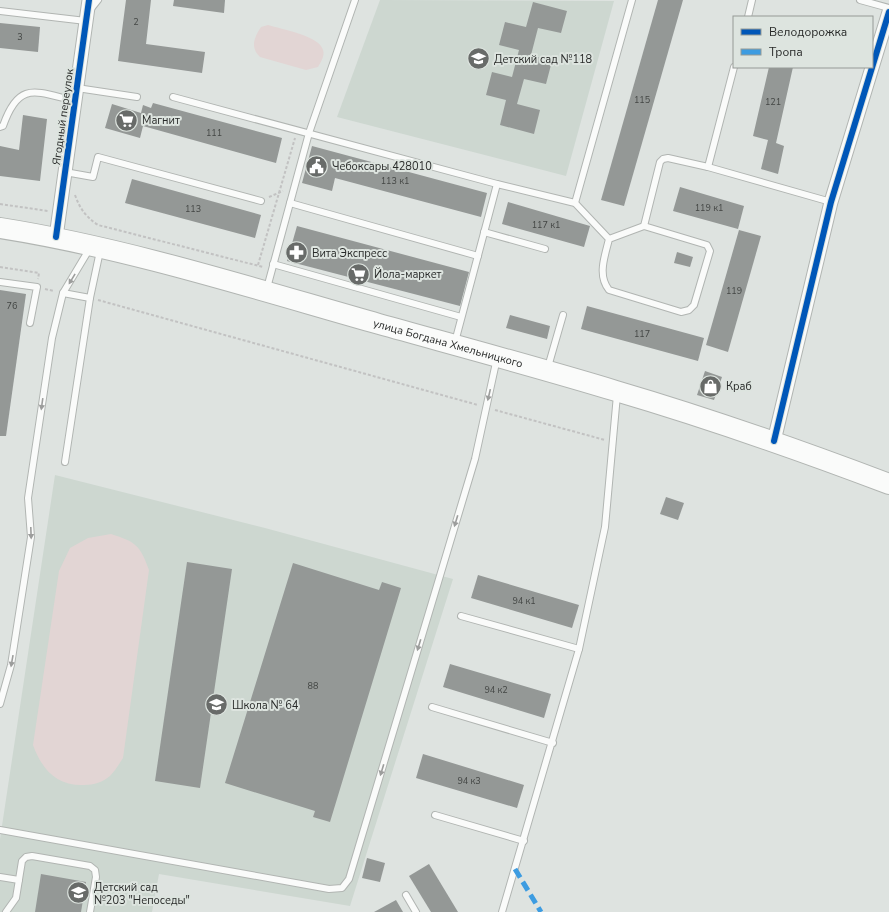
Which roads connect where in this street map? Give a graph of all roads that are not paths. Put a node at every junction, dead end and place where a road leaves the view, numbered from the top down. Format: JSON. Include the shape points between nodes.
{"nodes":[{"id":1,"x":98,"y":0,"type":"edge"},
{"id":2,"x":355,"y":0,"type":"edge"},
{"id":3,"x":632,"y":0,"type":"edge"},
{"id":4,"x":752,"y":0,"type":"edge"},
{"id":5,"x":860,"y":0,"type":"edge"},
{"id":6,"x":889,"y":8,"type":"edge"},
{"id":7,"x":0,"y":11,"type":"edge"},
{"id":8,"x":88,"y":11,"type":"edge"},
{"id":9,"x":889,"y":12,"type":"edge"},
{"id":10,"x":748,"y":16,"type":"edge"},
{"id":11,"x":873,"y":64,"type":"edge"},
{"id":12,"x":734,"y":68,"type":"edge"},
{"id":13,"x":872,"y":68,"type":"edge"},
{"id":14,"x":76,"y":94,"type":"junction"},
{"id":15,"x":137,"y":97,"type":"dead end"},
{"id":16,"x":173,"y":97,"type":"dead end"},
{"id":17,"x":0,"y":112,"type":"edge"},
{"id":18,"x":7,"y":114,"type":"junction"},
{"id":19,"x":0,"y":127,"type":"edge"},
{"id":20,"x":309,"y":133,"type":"junction"},
{"id":21,"x":708,"y":167,"type":"junction"},
{"id":22,"x":65,"y":172,"type":"junction"},
{"id":23,"x":497,"y":184,"type":"junction"},
{"id":24,"x":261,"y":201,"type":"road end"},
{"id":25,"x":831,"y":202,"type":"junction"},
{"id":26,"x":290,"y":203,"type":"junction"},
{"id":27,"x":575,"y":203,"type":"junction"},
{"id":28,"x":644,"y":226,"type":"junction"},
{"id":29,"x":0,"y":228,"type":"edge"},
{"id":30,"x":484,"y":232,"type":"junction"},
{"id":31,"x":56,"y":237,"type":"junction"},
{"id":32,"x":609,"y":239,"type":"junction"},
{"id":33,"x":96,"y":246,"type":"junction"},
{"id":34,"x":545,"y":249,"type":"dead end"},
{"id":35,"x":478,"y":256,"type":"junction"},
{"id":36,"x":273,"y":267,"type":"junction"},
{"id":37,"x":0,"y":282,"type":"edge"},
{"id":38,"x":266,"y":292,"type":"junction"},
{"id":39,"x":63,"y":293,"type":"junction"},
{"id":40,"x":90,"y":298,"type":"junction"},
{"id":41,"x":563,"y":315,"type":"dead end"},
{"id":42,"x":461,"y":317,"type":"junction"},
{"id":43,"x":30,"y":324,"type":"dead end"},
{"id":44,"x":454,"y":345,"type":"junction"},
{"id":45,"x":498,"y":357,"type":"junction"},
{"id":46,"x":547,"y":371,"type":"junction"},
{"id":47,"x":617,"y":391,"type":"junction"},
{"id":48,"x":774,"y":441,"type":"junction"},
{"id":49,"x":65,"y":462,"type":"dead end"},
{"id":50,"x":889,"y":484,"type":"edge"},
{"id":51,"x":461,"y":616,"type":"dead end"},
{"id":52,"x":579,"y":650,"type":"junction"},
{"id":53,"x":0,"y":704,"type":"edge"},
{"id":54,"x":432,"y":707,"type":"dead end"},
{"id":55,"x":553,"y":743,"type":"junction"},
{"id":56,"x":434,"y":815,"type":"dead end"},
{"id":57,"x":0,"y":830,"type":"edge"},
{"id":58,"x":524,"y":841,"type":"junction"},
{"id":59,"x":0,"y":877,"type":"edge"},
{"id":60,"x":19,"y":880,"type":"junction"},
{"id":61,"x":406,"y":895,"type":"dead end"},
{"id":62,"x":6,"y":912,"type":"edge"},
{"id":63,"x":90,"y":912,"type":"edge"},
{"id":64,"x":416,"y":912,"type":"edge"},
{"id":65,"x":502,"y":912,"type":"edge"}],
"edges":[{"from":1,"to":8,"type":"lane"},
{"from":2,"to":20,"type":"lane"},
{"from":3,"to":27,"type":"lane"},
{"from":4,"to":10,"type":"lane"},
{"from":5,"to":6,"type":"lane"},
{"from":7,"to":8,"type":"lane"},
{"from":8,"to":14,"type":"street","name":"Ягодный переулок"},
{"from":9,"to":11,"type":"street"},
{"from":12,"to":21,"type":"lane"},
{"from":13,"to":25,"type":"street"},
{"from":14,"to":15,"type":"lane"},
{"from":14,"to":18,"type":"lane","via":[[24,93],[16,99]]},
{"from":14,"to":22,"type":"street","name":"Ягодный переулок"},
{"from":16,"to":20,"type":"lane"},
{"from":17,"to":18,"type":"lane"},
{"from":18,"to":19,"type":"lane","via":[[3,126]]},
{"from":20,"to":23,"type":"lane"},
{"from":20,"to":26,"type":"lane"},
{"from":21,"to":25,"type":"lane"},
{"from":21,"to":28,"type":"lane","via":[[663,159],[660,162]]},
{"from":22,"to":24,"type":"lane","via":[[93,177],[98,157]]},
{"from":22,"to":31,"type":"street","name":"Ягодный переулок"},
{"from":23,"to":27,"type":"lane"},
{"from":23,"to":30,"type":"lane"},
{"from":25,"to":48,"type":"street"},
{"from":26,"to":35,"type":"lane"},
{"from":26,"to":36,"type":"lane"},
{"from":27,"to":32,"type":"lane"},
{"from":28,"to":32,"type":"lane"},
{"from":28,"to":32,"type":"lane","via":[[707,245],[710,250],[694,305],[689,310],[681,312],[609,290],[603,282],[602,272]]},
{"from":29,"to":31,"type":"main road","name":"улица Богдана Хмельницкого"},
{"from":30,"to":34,"type":"lane"},
{"from":30,"to":35,"type":"lane"},
{"from":31,"to":33,"type":"main road","name":"улица Богдана Хмельницкого"},
{"from":33,"to":38,"type":"main road","name":"улица Богдана Хмельницкого"},
{"from":33,"to":39,"type":"lane","one_way":true},
{"from":33,"to":40,"type":"lane"},
{"from":35,"to":42,"type":"lane"},
{"from":36,"to":38,"type":"lane"},
{"from":36,"to":42,"type":"lane"},
{"from":37,"to":43,"type":"lane","via":[[36,287]]},
{"from":38,"to":44,"type":"main road","name":"улица Богдана Хмельницкого"},
{"from":39,"to":40,"type":"lane"},
{"from":39,"to":53,"type":"lane","one_way":true,"via":[[52,338],[28,498],[31,537],[11,665]]},
{"from":40,"to":49,"type":"lane"},
{"from":41,"to":46,"type":"lane"},
{"from":42,"to":44,"type":"lane"},
{"from":44,"to":45,"type":"main road","name":"улица Богдана Хмельницкого"},
{"from":45,"to":46,"type":"main road","name":"улица Богдана Хмельницкого"},
{"from":45,"to":57,"type":"lane","one_way":true,"via":[[475,459],[349,879],[342,888],[329,889]]},
{"from":46,"to":47,"type":"main road","name":"улица Богдана Хмельницкого"},
{"from":47,"to":48,"type":"main road","name":"улица Богдана Хмельницкого"},
{"from":47,"to":52,"type":"lane","via":[[605,527]]},
{"from":48,"to":50,"type":"main road","name":"улица Богдана Хмельницкого"},
{"from":51,"to":52,"type":"lane"},
{"from":52,"to":55,"type":"lane"},
{"from":54,"to":55,"type":"lane"},
{"from":55,"to":58,"type":"lane"},
{"from":56,"to":58,"type":"lane"},
{"from":58,"to":65,"type":"lane"},
{"from":59,"to":60,"type":"lane"},
{"from":60,"to":62,"type":"lane","via":[[16,898]]},
{"from":60,"to":63,"type":"lane","via":[[22,861],[26,856],[90,866],[95,870],[96,877]]},
{"from":61,"to":64,"type":"lane"}]}
